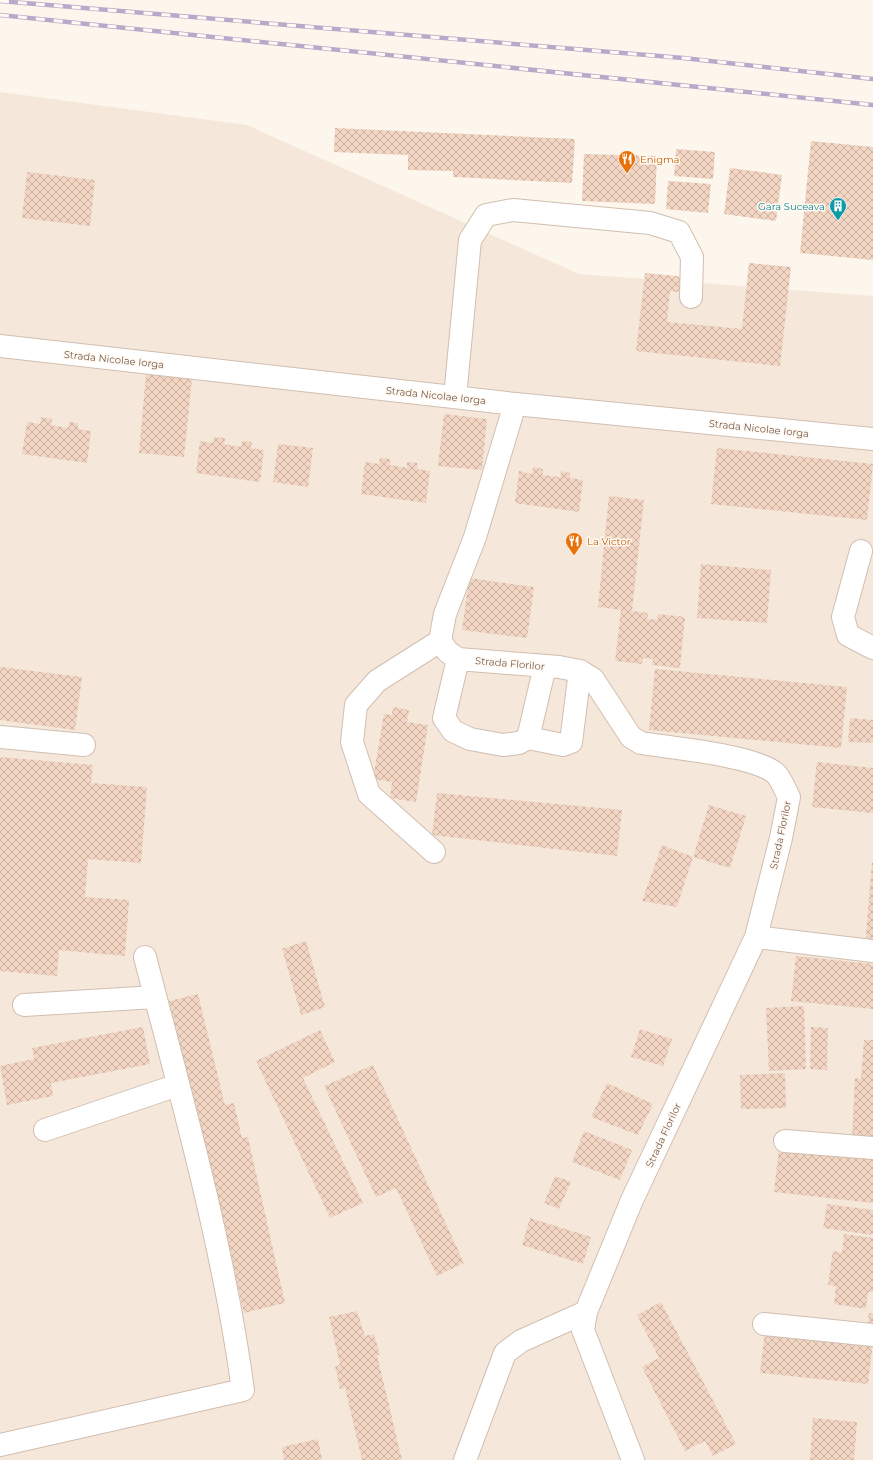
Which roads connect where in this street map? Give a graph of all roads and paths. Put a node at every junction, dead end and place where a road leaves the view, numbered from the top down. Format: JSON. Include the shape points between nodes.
{"nodes":[{"id":1,"x":692,"y":297,"type":"dead end"},
{"id":2,"x":0,"y":346,"type":"edge"},
{"id":3,"x":455,"y":397,"type":"junction"},
{"id":4,"x":515,"y":404,"type":"junction"},
{"id":5,"x":873,"y":439,"type":"edge"},
{"id":6,"x":861,"y":550,"type":"dead end"},
{"id":7,"x":440,"y":641,"type":"junction"},
{"id":8,"x":873,"y":648,"type":"edge"},
{"id":9,"x":458,"y":659,"type":"junction"},
{"id":10,"x":544,"y":666,"type":"junction"},
{"id":11,"x":580,"y":671,"type":"junction"},
{"id":12,"x":0,"y":737,"type":"edge"},
{"id":13,"x":528,"y":738,"type":"junction"},
{"id":14,"x":84,"y":745,"type":"dead end"},
{"id":15,"x":434,"y":852,"type":"dead end"},
{"id":16,"x":756,"y":937,"type":"junction"},
{"id":17,"x":873,"y":952,"type":"edge"},
{"id":18,"x":145,"y":957,"type":"dead end"},
{"id":19,"x":155,"y":997,"type":"junction"},
{"id":20,"x":24,"y":1004,"type":"dead end"},
{"id":21,"x":178,"y":1086,"type":"junction"},
{"id":22,"x":46,"y":1130,"type":"dead end"},
{"id":23,"x":786,"y":1141,"type":"dead end"},
{"id":24,"x":873,"y":1148,"type":"edge"},
{"id":25,"x":586,"y":1312,"type":"junction"},
{"id":26,"x":764,"y":1324,"type":"dead end"},
{"id":27,"x":873,"y":1335,"type":"edge"},
{"id":28,"x":0,"y":1446,"type":"edge"},
{"id":29,"x":465,"y":1460,"type":"edge"},
{"id":30,"x":633,"y":1460,"type":"edge"}],
"edges":[{"from":1,"to":3,"type":"street","via":[[692,257],[679,232],[650,223],[513,210],[486,216],[470,240]]},
{"from":2,"to":3,"type":"street","name":"Strada Nicolae Iorga"},
{"from":3,"to":4,"type":"street","name":"Strada Nicolae Iorga"},
{"from":4,"to":5,"type":"street","name":"Strada Nicolae Iorga"},
{"from":4,"to":7,"type":"street","via":[[474,537],[444,614]]},
{"from":6,"to":8,"type":"street","via":[[843,616],[848,635]]},
{"from":7,"to":9,"type":"street","via":[[448,652]]},
{"from":7,"to":15,"type":"street","via":[[377,681],[356,705],[352,742],[369,794]]},
{"from":9,"to":10,"type":"street","name":"Strada Florilor"},
{"from":9,"to":13,"type":"street","via":[[444,718],[453,731],[470,739],[503,744],[520,743]]},
{"from":10,"to":11,"type":"street","name":"Strada Florilor"},
{"from":10,"to":13,"type":"street"},
{"from":11,"to":13,"type":"street","via":[[571,742],[563,745]]},
{"from":11,"to":16,"type":"street","name":"Strada Florilor","via":[[593,679],[631,737],[641,743],[736,758],[776,774],[789,797]]},
{"from":12,"to":14,"type":"street"},
{"from":16,"to":17,"type":"street"},
{"from":16,"to":25,"type":"street","name":"Strada Florilor","via":[[632,1200]]},
{"from":18,"to":19,"type":"street"},
{"from":19,"to":20,"type":"street"},
{"from":19,"to":21,"type":"street"},
{"from":21,"to":22,"type":"street"},
{"from":21,"to":28,"type":"street","via":[[235,1326],[243,1390]]},
{"from":23,"to":24,"type":"street"},
{"from":25,"to":29,"type":"street","via":[[521,1341],[505,1353]]},
{"from":25,"to":30,"type":"street","name":"Strada Florilor","via":[[583,1330]]},
{"from":26,"to":27,"type":"street"}]}
